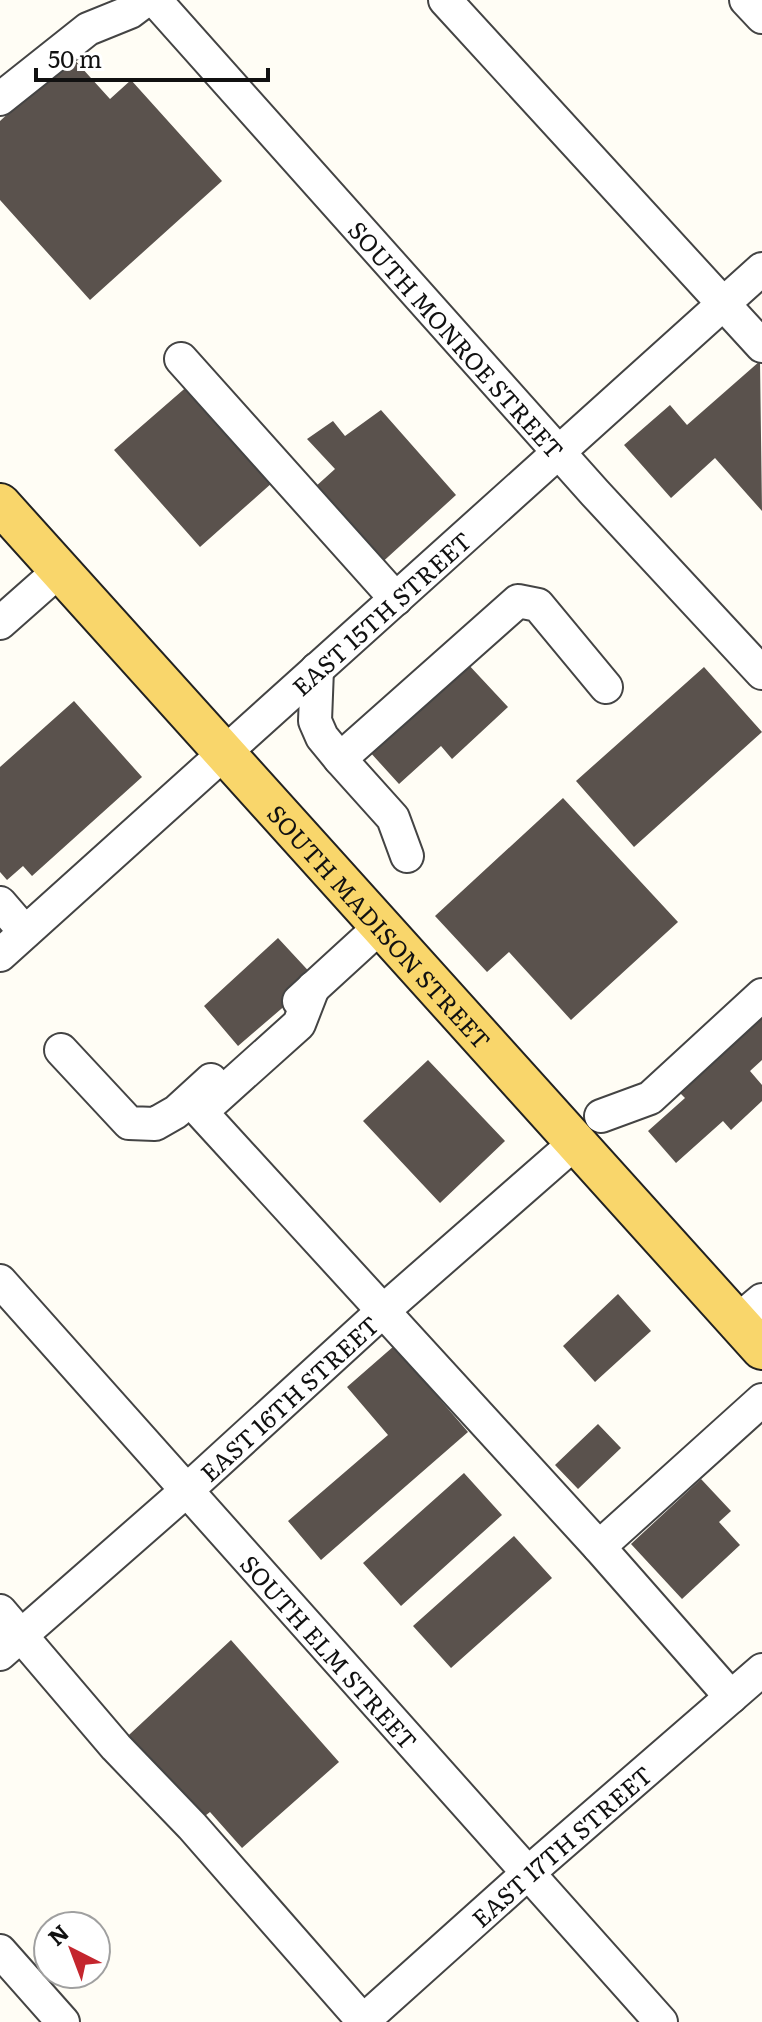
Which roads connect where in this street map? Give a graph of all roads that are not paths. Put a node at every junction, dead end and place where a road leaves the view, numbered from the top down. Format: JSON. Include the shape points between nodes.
{"nodes":[{"id":1,"x":146,"y":0,"type":"edge"},
{"id":2,"x":155,"y":0,"type":"edge"},
{"id":3,"x":445,"y":0,"type":"edge"},
{"id":4,"x":746,"y":0,"type":"edge"},
{"id":5,"x":762,"y":17,"type":"edge"},
{"id":6,"x":0,"y":99,"type":"edge"},
{"id":7,"x":762,"y":269,"type":"edge"},
{"id":8,"x":724,"y":303,"type":"junction"},
{"id":9,"x":762,"y":346,"type":"edge"},
{"id":10,"x":181,"y":359,"type":"dead end"},
{"id":11,"x":560,"y":451,"type":"junction"},
{"id":12,"x":0,"y":504,"type":"edge"},
{"id":13,"x":60,"y":570,"type":"junction"},
{"id":14,"x":396,"y":599,"type":"junction"},
{"id":15,"x":0,"y":623,"type":"edge"},
{"id":16,"x":317,"y":669,"type":"junction"},
{"id":17,"x":762,"y":673,"type":"edge"},
{"id":18,"x":606,"y":687,"type":"dead end"},
{"id":19,"x":224,"y":752,"type":"junction"},
{"id":20,"x":340,"y":759,"type":"junction"},
{"id":21,"x":407,"y":856,"type":"dead end"},
{"id":22,"x":0,"y":903,"type":"edge"},
{"id":23,"x":381,"y":926,"type":"junction"},
{"id":24,"x":25,"y":932,"type":"junction"},
{"id":25,"x":0,"y":955,"type":"edge"},
{"id":26,"x":313,"y":988,"type":"junction"},
{"id":27,"x":762,"y":995,"type":"edge"},
{"id":28,"x":61,"y":1050,"type":"dead end"},
{"id":29,"x":588,"y":1129,"type":"junction"},
{"id":30,"x":0,"y":1281,"type":"edge"},
{"id":31,"x":384,"y":1310,"type":"junction"},
{"id":32,"x":754,"y":1323,"type":"edge"},
{"id":33,"x":762,"y":1400,"type":"edge"},
{"id":34,"x":186,"y":1491,"type":"junction"},
{"id":35,"x":599,"y":1547,"type":"junction"},
{"id":36,"x":7,"y":1633,"type":"edge"},
{"id":37,"x":762,"y":1670,"type":"edge"},
{"id":38,"x":731,"y":1697,"type":"junction"},
{"id":39,"x":528,"y":1873,"type":"junction"},
{"id":40,"x":0,"y":1951,"type":"edge"},
{"id":41,"x":63,"y":2022,"type":"edge"},
{"id":42,"x":363,"y":2022,"type":"edge"},
{"id":43,"x":661,"y":2022,"type":"edge"}],
"edges":[{"from":1,"to":6,"type":"street","via":[[88,29]]},
{"from":2,"to":11,"type":"street","name":"SOUTH MONROE STREET"},
{"from":3,"to":8,"type":"street"},
{"from":4,"to":5,"type":"street"},
{"from":7,"to":8,"type":"street","name":"EAST 15TH STREET"},
{"from":8,"to":9,"type":"street"},
{"from":8,"to":11,"type":"street","name":"EAST 15TH STREET"},
{"from":10,"to":14,"type":"street"},
{"from":11,"to":14,"type":"street","name":"EAST 15TH STREET"},
{"from":11,"to":17,"type":"street","name":"SOUTH MONROE STREET"},
{"from":12,"to":13,"type":"main road","name":"SOUTH MADISON STREET"},
{"from":13,"to":15,"type":"street"},
{"from":13,"to":19,"type":"main road","name":"SOUTH MADISON STREET"},
{"from":14,"to":16,"type":"street","name":"EAST 15TH STREET"},
{"from":16,"to":19,"type":"street","name":"EAST 15TH STREET"},
{"from":16,"to":20,"type":"street","via":[[315,721]]},
{"from":18,"to":20,"type":"street","via":[[538,605],[518,601]]},
{"from":19,"to":23,"type":"main road","name":"SOUTH MADISON STREET"},
{"from":19,"to":24,"type":"street","name":"EAST 15TH STREET"},
{"from":20,"to":21,"type":"street","via":[[393,818]]},
{"from":22,"to":24,"type":"street"},
{"from":23,"to":26,"type":"street"},
{"from":23,"to":29,"type":"main road","name":"SOUTH MADISON STREET"},
{"from":24,"to":25,"type":"street","name":"EAST 15TH STREET"},
{"from":26,"to":28,"type":"street","via":[[176,1112],[155,1124],[129,1123]]},
{"from":26,"to":31,"type":"street","via":[[299,1024],[201,1112]]},
{"from":27,"to":29,"type":"street","via":[[650,1098]]},
{"from":29,"to":31,"type":"street","name":"EAST 16TH STREET"},
{"from":29,"to":32,"type":"main road","name":"SOUTH MADISON STREET"},
{"from":30,"to":34,"type":"street","name":"SOUTH ELM STREET"},
{"from":31,"to":34,"type":"street","name":"EAST 16TH STREET"},
{"from":31,"to":35,"type":"street"},
{"from":33,"to":35,"type":"street"},
{"from":34,"to":36,"type":"street","name":"EAST 16TH STREET"},
{"from":34,"to":39,"type":"street","name":"SOUTH ELM STREET"},
{"from":35,"to":38,"type":"street"},
{"from":36,"to":42,"type":"street","via":[[192,1826]]},
{"from":37,"to":38,"type":"street","name":"EAST 17TH STREET"},
{"from":38,"to":39,"type":"street","name":"EAST 17TH STREET"},
{"from":39,"to":42,"type":"street","name":"EAST 17TH STREET"},
{"from":39,"to":43,"type":"street","name":"SOUTH ELM STREET"},
{"from":40,"to":41,"type":"street"}]}
